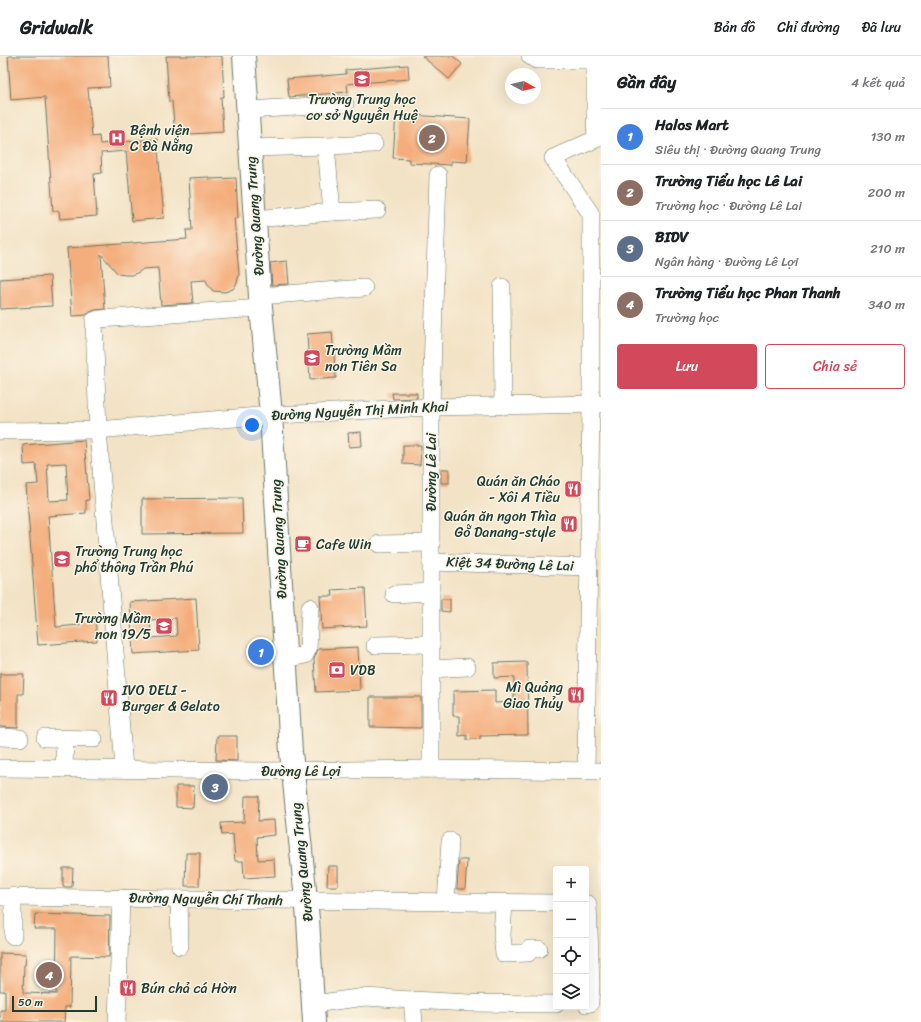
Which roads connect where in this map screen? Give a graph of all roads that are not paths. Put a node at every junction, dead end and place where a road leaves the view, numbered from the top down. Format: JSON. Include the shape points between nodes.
{"nodes":[{"id":1,"x":244,"y":56,"type":"edge"},
{"id":2,"x":530,"y":56,"type":"edge"},
{"id":3,"x":595,"y":58,"type":"edge"},
{"id":4,"x":345,"y":104,"type":"dead end"},
{"id":5,"x":248,"y":110,"type":"junction"},
{"id":6,"x":374,"y":144,"type":"dead end"},
{"id":7,"x":326,"y":146,"type":"junction"},
{"id":8,"x":250,"y":148,"type":"junction"},
{"id":9,"x":438,"y":175,"type":"dead end"},
{"id":10,"x":377,"y":210,"type":"dead end"},
{"id":11,"x":332,"y":212,"type":"junction"},
{"id":12,"x":255,"y":219,"type":"junction"},
{"id":13,"x":502,"y":287,"type":"dead end"},
{"id":14,"x":364,"y":288,"type":"dead end"},
{"id":15,"x":260,"y":302,"type":"junction"},
{"id":16,"x":596,"y":404,"type":"edge"},
{"id":17,"x":503,"y":406,"type":"junction"},
{"id":18,"x":431,"y":407,"type":"junction"},
{"id":19,"x":271,"y":415,"type":"junction"},
{"id":20,"x":98,"y":430,"type":"junction"},
{"id":21,"x":0,"y":431,"type":"edge"},
{"id":22,"x":431,"y":543,"type":"junction"},
{"id":23,"x":379,"y":544,"type":"dead end"},
{"id":24,"x":431,"y":562,"type":"junction"},
{"id":25,"x":589,"y":567,"type":"junction"},
{"id":26,"x":431,"y":592,"type":"junction"},
{"id":27,"x":394,"y":594,"type":"dead end"},
{"id":28,"x":310,"y":607,"type":"dead end"},
{"id":29,"x":595,"y":620,"type":"edge"},
{"id":30,"x":431,"y":644,"type":"junction"},
{"id":31,"x":375,"y":645,"type":"dead end"},
{"id":32,"x":286,"y":659,"type":"junction"},
{"id":33,"x":467,"y":668,"type":"dead end"},
{"id":34,"x":431,"y":669,"type":"junction"},
{"id":35,"x":0,"y":737,"type":"edge"},
{"id":36,"x":20,"y":738,"type":"dead end"},
{"id":37,"x":45,"y":738,"type":"dead end"},
{"id":38,"x":64,"y":739,"type":"junction"},
{"id":39,"x":94,"y":739,"type":"dead end"},
{"id":40,"x":0,"y":768,"type":"edge"},
{"id":41,"x":64,"y":769,"type":"junction"},
{"id":42,"x":431,"y":769,"type":"junction"},
{"id":43,"x":124,"y":770,"type":"junction"},
{"id":44,"x":293,"y":771,"type":"junction"},
{"id":45,"x":594,"y":771,"type":"edge"},
{"id":46,"x":450,"y":841,"type":"dead end"},
{"id":47,"x":7,"y":897,"type":"edge"},
{"id":48,"x":121,"y":898,"type":"junction"},
{"id":49,"x":179,"y":899,"type":"junction"},
{"id":50,"x":306,"y":900,"type":"junction"},
{"id":51,"x":446,"y":902,"type":"junction"},
{"id":52,"x":504,"y":903,"type":"junction"},
{"id":53,"x":553,"y":904,"type":"edge"},
{"id":54,"x":592,"y":904,"type":"edge"},
{"id":55,"x":13,"y":936,"type":"dead end"},
{"id":56,"x":180,"y":946,"type":"dead end"},
{"id":57,"x":539,"y":949,"type":"dead end"},
{"id":58,"x":593,"y":995,"type":"edge"},
{"id":59,"x":412,"y":1000,"type":"junction"},
{"id":60,"x":553,"y":1004,"type":"edge"},
{"id":61,"x":313,"y":1013,"type":"edge"},
{"id":62,"x":117,"y":1022,"type":"edge"},
{"id":63,"x":414,"y":1022,"type":"edge"}],
"edges":[{"from":1,"to":5,"type":"main road","name":"Đường Quang Trung"},
{"from":2,"to":3,"type":"street","via":[[536,60]]},
{"from":3,"to":16,"type":"street","via":[[596,140],[553,158],[591,214]]},
{"from":4,"to":5,"type":"street"},
{"from":5,"to":8,"type":"main road","name":"Đường Quang Trung"},
{"from":6,"to":7,"type":"street"},
{"from":7,"to":8,"type":"street"},
{"from":7,"to":11,"type":"street"},
{"from":8,"to":12,"type":"main road","name":"Đường Quang Trung"},
{"from":9,"to":18,"type":"street","name":"Đường Lê Lai"},
{"from":10,"to":11,"type":"street"},
{"from":11,"to":12,"type":"street"},
{"from":12,"to":15,"type":"main road","name":"Đường Quang Trung"},
{"from":13,"to":17,"type":"street"},
{"from":14,"to":15,"type":"street"},
{"from":15,"to":19,"type":"main road","name":"Đường Quang Trung"},
{"from":15,"to":20,"type":"street","via":[[98,319],[94,322]]},
{"from":16,"to":17,"type":"street","name":"Đường Nguyễn Thị Minh Khai"},
{"from":16,"to":25,"type":"street"},
{"from":17,"to":18,"type":"street","name":"Đường Nguyễn Thị Minh Khai"},
{"from":18,"to":19,"type":"street","name":"Đường Nguyễn Thị Minh Khai"},
{"from":18,"to":22,"type":"street","name":"Đường Lê Lai"},
{"from":19,"to":20,"type":"street","name":"Đường Nguyễn Thị Minh Khai"},
{"from":19,"to":32,"type":"main road","name":"Đường Quang Trung"},
{"from":20,"to":21,"type":"street","name":"Đường Nguyễn Thị Minh Khai"},
{"from":20,"to":43,"type":"street"},
{"from":22,"to":23,"type":"street"},
{"from":22,"to":24,"type":"street","name":"Đường Lê Lai"},
{"from":24,"to":25,"type":"street","name":"Kiệt 34 Đường Lê Lai"},
{"from":24,"to":26,"type":"street","name":"Đường Lê Lai"},
{"from":25,"to":29,"type":"street"},
{"from":26,"to":27,"type":"street"},
{"from":26,"to":30,"type":"street","name":"Đường Lê Lai"},
{"from":28,"to":32,"type":"street","via":[[307,652],[305,655]]},
{"from":29,"to":45,"type":"street"},
{"from":30,"to":31,"type":"street"},
{"from":30,"to":34,"type":"street","name":"Đường Lê Lai"},
{"from":32,"to":44,"type":"main road","name":"Đường Quang Trung"},
{"from":33,"to":34,"type":"street"},
{"from":34,"to":42,"type":"street","name":"Đường Lê Lai"},
{"from":35,"to":36,"type":"street"},
{"from":37,"to":38,"type":"street"},
{"from":38,"to":39,"type":"street"},
{"from":38,"to":41,"type":"street"},
{"from":40,"to":41,"type":"street","name":"Đường Lê Lợi"},
{"from":41,"to":43,"type":"street","name":"Đường Lê Lợi"},
{"from":42,"to":44,"type":"street","name":"Đường Lê Lợi"},
{"from":42,"to":45,"type":"street","name":"Đường Lê Lợi"},
{"from":43,"to":44,"type":"street","name":"Đường Lê Lợi"},
{"from":44,"to":50,"type":"main road","name":"Đường Quang Trung"},
{"from":46,"to":51,"type":"street"},
{"from":47,"to":48,"type":"street","name":"Đường Nguyễn Chí Thanh"},
{"from":47,"to":55,"type":"street"},
{"from":48,"to":49,"type":"street","name":"Đường Nguyễn Chí Thanh"},
{"from":48,"to":62,"type":"street"},
{"from":49,"to":50,"type":"street","name":"Đường Nguyễn Chí Thanh"},
{"from":49,"to":56,"type":"street"},
{"from":50,"to":51,"type":"street","name":"Đường Nguyễn Chí Thanh"},
{"from":50,"to":61,"type":"main road","name":"Đường Quang Trung"},
{"from":51,"to":52,"type":"street","name":"Đường Nguyễn Chí Thanh"},
{"from":52,"to":53,"type":"street","name":"Đường Nguyễn Chí Thanh"},
{"from":52,"to":57,"type":"street","via":[[504,954],[528,953],[528,949]]},
{"from":54,"to":58,"type":"street"},
{"from":59,"to":60,"type":"street"},
{"from":59,"to":61,"type":"street","via":[[365,997]]},
{"from":59,"to":63,"type":"street"}]}
